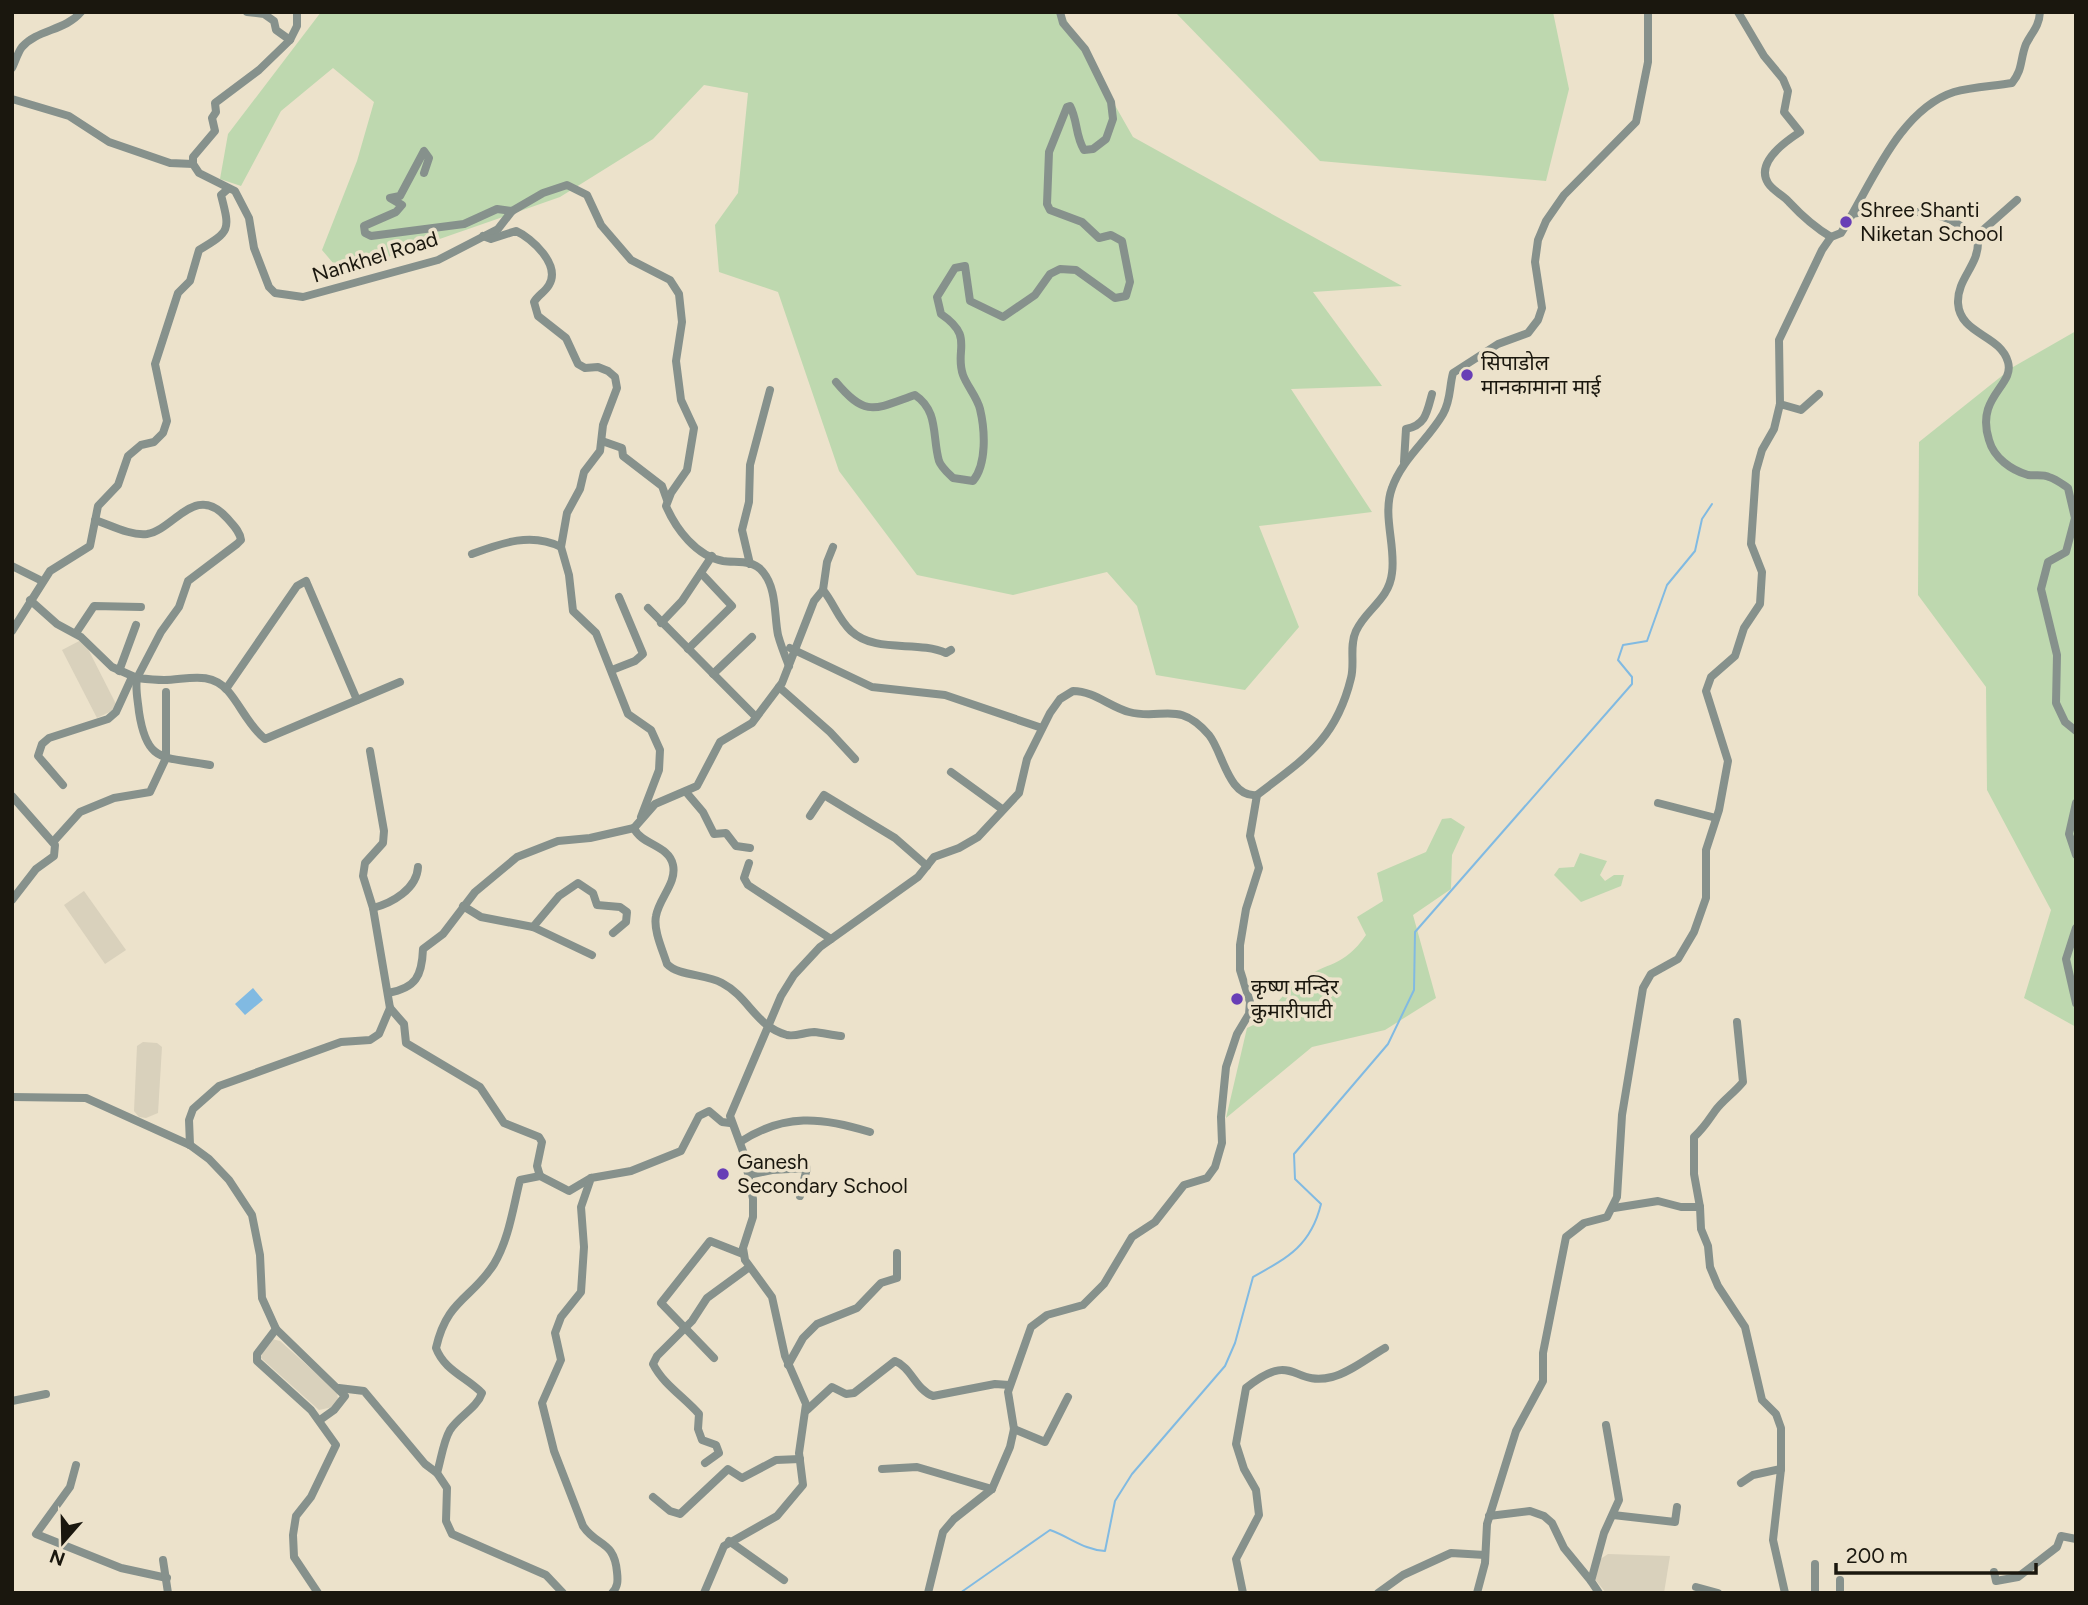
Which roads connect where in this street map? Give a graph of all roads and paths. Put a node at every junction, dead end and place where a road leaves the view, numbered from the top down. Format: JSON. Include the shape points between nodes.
{"nodes":[{"id":1,"x":81,"y":12,"type":"edge"},
{"id":2,"x":247,"y":12,"type":"edge"},
{"id":3,"x":297,"y":12,"type":"edge"},
{"id":4,"x":1060,"y":12,"type":"edge"},
{"id":5,"x":1648,"y":12,"type":"edge"},
{"id":6,"x":1738,"y":12,"type":"edge"},
{"id":7,"x":2040,"y":12,"type":"edge"},
{"id":8,"x":290,"y":40,"type":"junction"},
{"id":9,"x":12,"y":68,"type":"edge"},
{"id":10,"x":12,"y":99,"type":"edge"},
{"id":11,"x":192,"y":164,"type":"junction"},
{"id":12,"x":424,"y":173,"type":"dead end"},
{"id":13,"x":228,"y":189,"type":"junction"},
{"id":14,"x":2017,"y":200,"type":"dead end"},
{"id":15,"x":512,"y":211,"type":"junction"},
{"id":16,"x":1853,"y":214,"type":"junction"},
{"id":17,"x":483,"y":236,"type":"junction"},
{"id":18,"x":1831,"y":237,"type":"junction"},
{"id":19,"x":1975,"y":238,"type":"junction"},
{"id":20,"x":836,"y":382,"type":"dead end"},
{"id":21,"x":770,"y":390,"type":"dead end"},
{"id":22,"x":1432,"y":394,"type":"dead end"},
{"id":23,"x":1819,"y":394,"type":"dead end"},
{"id":24,"x":1780,"y":404,"type":"junction"},
{"id":25,"x":602,"y":441,"type":"junction"},
{"id":26,"x":1404,"y":465,"type":"junction"},
{"id":27,"x":667,"y":500,"type":"junction"},
{"id":28,"x":95,"y":520,"type":"junction"},
{"id":29,"x":561,"y":547,"type":"junction"},
{"id":30,"x":833,"y":547,"type":"dead end"},
{"id":31,"x":472,"y":554,"type":"dead end"},
{"id":32,"x":712,"y":556,"type":"junction"},
{"id":33,"x":750,"y":564,"type":"junction"},
{"id":34,"x":12,"y":566,"type":"edge"},
{"id":35,"x":701,"y":573,"type":"junction"},
{"id":36,"x":42,"y":581,"type":"junction"},
{"id":37,"x":823,"y":590,"type":"junction"},
{"id":38,"x":619,"y":597,"type":"dead end"},
{"id":39,"x":30,"y":600,"type":"junction"},
{"id":40,"x":141,"y":607,"type":"dead end"},
{"id":41,"x":648,"y":608,"type":"dead end"},
{"id":42,"x":661,"y":622,"type":"junction"},
{"id":43,"x":136,"y":625,"type":"dead end"},
{"id":44,"x":12,"y":631,"type":"edge"},
{"id":45,"x":76,"y":633,"type":"junction"},
{"id":46,"x":751,"y":637,"type":"dead end"},
{"id":47,"x":781,"y":645,"type":"junction"},
{"id":48,"x":688,"y":649,"type":"junction"},
{"id":49,"x":795,"y":650,"type":"junction"},
{"id":50,"x":951,"y":650,"type":"dead end"},
{"id":51,"x":789,"y":666,"type":"junction"},
{"id":52,"x":612,"y":670,"type":"junction"},
{"id":53,"x":119,"y":671,"type":"junction"},
{"id":54,"x":713,"y":674,"type":"junction"},
{"id":55,"x":134,"y":678,"type":"junction"},
{"id":56,"x":400,"y":682,"type":"dead end"},
{"id":57,"x":779,"y":687,"type":"junction"},
{"id":58,"x":226,"y":688,"type":"junction"},
{"id":59,"x":166,"y":692,"type":"dead end"},
{"id":60,"x":356,"y":700,"type":"junction"},
{"id":61,"x":756,"y":718,"type":"junction"},
{"id":62,"x":1042,"y":728,"type":"junction"},
{"id":63,"x":2076,"y":731,"type":"edge"},
{"id":64,"x":370,"y":751,"type":"dead end"},
{"id":65,"x":166,"y":758,"type":"junction"},
{"id":66,"x":855,"y":759,"type":"dead end"},
{"id":67,"x":210,"y":765,"type":"dead end"},
{"id":68,"x":951,"y":772,"type":"dead end"},
{"id":69,"x":63,"y":785,"type":"dead end"},
{"id":70,"x":686,"y":792,"type":"junction"},
{"id":71,"x":1256,"y":795,"type":"junction"},
{"id":72,"x":12,"y":796,"type":"edge"},
{"id":73,"x":1658,"y":803,"type":"dead end"},
{"id":74,"x":2076,"y":803,"type":"edge"},
{"id":75,"x":1002,"y":809,"type":"junction"},
{"id":76,"x":810,"y":816,"type":"dead end"},
{"id":77,"x":640,"y":817,"type":"junction"},
{"id":78,"x":1716,"y":818,"type":"junction"},
{"id":79,"x":634,"y":828,"type":"junction"},
{"id":80,"x":53,"y":842,"type":"junction"},
{"id":81,"x":750,"y":848,"type":"dead end"},
{"id":82,"x":2076,"y":855,"type":"edge"},
{"id":83,"x":749,"y":863,"type":"dead end"},
{"id":84,"x":418,"y":866,"type":"dead end"},
{"id":85,"x":927,"y":866,"type":"junction"},
{"id":86,"x":12,"y":900,"type":"edge"},
{"id":87,"x":463,"y":906,"type":"junction"},
{"id":88,"x":373,"y":908,"type":"junction"},
{"id":89,"x":533,"y":927,"type":"junction"},
{"id":90,"x":2076,"y":928,"type":"edge"},
{"id":91,"x":612,"y":933,"type":"dead end"},
{"id":92,"x":831,"y":939,"type":"junction"},
{"id":93,"x":593,"y":955,"type":"dead end"},
{"id":94,"x":388,"y":993,"type":"junction"},
{"id":95,"x":2076,"y":1003,"type":"edge"},
{"id":96,"x":390,"y":1008,"type":"junction"},
{"id":97,"x":1737,"y":1022,"type":"dead end"},
{"id":98,"x":768,"y":1028,"type":"junction"},
{"id":99,"x":841,"y":1036,"type":"dead end"},
{"id":100,"x":12,"y":1097,"type":"edge"},
{"id":101,"x":730,"y":1123,"type":"junction"},
{"id":102,"x":870,"y":1132,"type":"dead end"},
{"id":103,"x":740,"y":1142,"type":"junction"},
{"id":104,"x":190,"y":1145,"type":"junction"},
{"id":105,"x":748,"y":1175,"type":"junction"},
{"id":106,"x":540,"y":1176,"type":"junction"},
{"id":107,"x":592,"y":1178,"type":"junction"},
{"id":108,"x":800,"y":1196,"type":"dead end"},
{"id":109,"x":1700,"y":1207,"type":"junction"},
{"id":110,"x":1614,"y":1208,"type":"junction"},
{"id":111,"x":897,"y":1253,"type":"dead end"},
{"id":112,"x":743,"y":1254,"type":"junction"},
{"id":113,"x":748,"y":1268,"type":"junction"},
{"id":114,"x":276,"y":1329,"type":"junction"},
{"id":115,"x":684,"y":1330,"type":"junction"},
{"id":116,"x":1384,"y":1348,"type":"dead end"},
{"id":117,"x":714,"y":1358,"type":"dead end"},
{"id":118,"x":788,"y":1365,"type":"junction"},
{"id":119,"x":1009,"y":1385,"type":"junction"},
{"id":120,"x":339,"y":1388,"type":"junction"},
{"id":121,"x":46,"y":1394,"type":"dead end"},
{"id":122,"x":1068,"y":1397,"type":"dead end"},
{"id":123,"x":12,"y":1401,"type":"edge"},
{"id":124,"x":807,"y":1410,"type":"junction"},
{"id":125,"x":320,"y":1420,"type":"junction"},
{"id":126,"x":1606,"y":1425,"type":"dead end"},
{"id":127,"x":1014,"y":1429,"type":"junction"},
{"id":128,"x":800,"y":1459,"type":"junction"},
{"id":129,"x":705,"y":1463,"type":"dead end"},
{"id":130,"x":76,"y":1465,"type":"dead end"},
{"id":131,"x":882,"y":1469,"type":"dead end"},
{"id":132,"x":1781,"y":1469,"type":"junction"},
{"id":133,"x":437,"y":1473,"type":"junction"},
{"id":134,"x":1741,"y":1483,"type":"dead end"},
{"id":135,"x":992,"y":1489,"type":"junction"},
{"id":136,"x":653,"y":1497,"type":"dead end"},
{"id":137,"x":1677,"y":1507,"type":"dead end"},
{"id":138,"x":1613,"y":1515,"type":"junction"},
{"id":139,"x":1489,"y":1516,"type":"junction"},
{"id":140,"x":2076,"y":1539,"type":"edge"},
{"id":141,"x":729,"y":1541,"type":"junction"},
{"id":142,"x":1485,"y":1555,"type":"junction"},
{"id":143,"x":163,"y":1560,"type":"dead end"},
{"id":144,"x":1815,"y":1564,"type":"dead end"},
{"id":145,"x":1994,"y":1572,"type":"dead end"},
{"id":146,"x":167,"y":1578,"type":"junction"},
{"id":147,"x":784,"y":1580,"type":"dead end"},
{"id":148,"x":1840,"y":1580,"type":"dead end"},
{"id":149,"x":1591,"y":1581,"type":"junction"},
{"id":150,"x":1696,"y":1587,"type":"dead end"},
{"id":151,"x":168,"y":1593,"type":"edge"},
{"id":152,"x":318,"y":1593,"type":"edge"},
{"id":153,"x":563,"y":1593,"type":"edge"},
{"id":154,"x":612,"y":1593,"type":"edge"},
{"id":155,"x":704,"y":1593,"type":"edge"},
{"id":156,"x":928,"y":1593,"type":"edge"},
{"id":157,"x":1243,"y":1593,"type":"edge"},
{"id":158,"x":1378,"y":1593,"type":"edge"},
{"id":159,"x":1477,"y":1593,"type":"edge"},
{"id":160,"x":1599,"y":1593,"type":"edge"},
{"id":161,"x":1718,"y":1593,"type":"edge"},
{"id":162,"x":1784,"y":1593,"type":"edge"},
{"id":163,"x":1815,"y":1593,"type":"edge"},
{"id":164,"x":1840,"y":1593,"type":"edge"}],
"edges":[{"from":1,"to":9,"type":"street","via":[[71,24],[22,47]]},
{"from":2,"to":8,"type":"street","via":[[264,14]]},
{"from":3,"to":8,"type":"street"},
{"from":4,"to":20,"type":"street","via":[[1063,23],[1085,49],[1111,102],[1113,119],[1106,139],[1084,150],[1076,137],[1076,118],[1067,107],[1049,152],[1047,204],[1050,210],[1082,222],[1099,239],[1111,235],[1122,241],[1130,282],[1126,296],[1115,298],[1076,270],[1060,269],[1050,274],[1035,295],[1003,317],[970,301],[965,265],[955,268],[937,297],[941,314],[954,323],[964,347],[962,372],[980,408],[983,457],[981,472],[973,481],[953,478],[940,463],[934,422],[925,402],[915,395],[877,409],[854,403]]},
{"from":5,"to":26,"type":"street","via":[[1648,62],[1636,122],[1569,189],[1538,240],[1535,262],[1542,307],[1538,320],[1528,333],[1457,368],[1442,416]]},
{"from":6,"to":18,"type":"street","via":[[1783,79],[1788,91],[1784,112],[1800,132],[1780,144],[1768,162],[1768,183],[1796,212]]},
{"from":7,"to":16,"type":"street","via":[[2039,25],[2025,47],[2021,73],[2012,83],[1954,92],[1924,110],[1887,151]]},
{"from":8,"to":11,"type":"street","via":[[215,103],[215,131]]},
{"from":10,"to":11,"type":"street","name":"Nankhel Road","via":[[69,116],[109,142],[170,163]]},
{"from":11,"to":13,"type":"street","name":"Nankhel Road"},
{"from":12,"to":15,"type":"street","via":[[429,158],[424,150],[400,196],[390,198],[402,205],[364,226],[365,233],[371,236],[464,224],[497,209]]},
{"from":13,"to":17,"type":"street","name":"Nankhel Road","via":[[235,191],[249,218],[254,248],[269,287],[288,296],[303,297],[352,281],[391,275],[438,260]]},
{"from":13,"to":28,"type":"street","via":[[221,195],[228,216],[226,228],[199,250],[190,281],[178,293],[155,364],[167,421],[163,433],[128,456],[118,485],[97,506]]},
{"from":14,"to":19,"type":"street"},
{"from":15,"to":17,"type":"street","name":"Nankhel Road","via":[[498,229]]},
{"from":15,"to":27,"type":"street","name":"Nankhel Road","via":[[567,185],[587,195],[601,225],[631,260],[670,280],[679,294],[682,322],[676,361],[681,400],[694,428],[687,470]]},
{"from":16,"to":18,"type":"street","via":[[1841,233]]},
{"from":16,"to":19,"type":"street","via":[[1937,214],[1950,218]]},
{"from":17,"to":25,"type":"street","via":[[491,239],[516,231],[544,254],[552,268],[551,281],[534,302],[538,316],[566,338],[578,363],[615,377],[617,388]]},
{"from":18,"to":24,"type":"street","via":[[1779,340]]},
{"from":19,"to":63,"type":"street","via":[[1978,251],[1958,292],[1959,313],[1969,327],[1995,343],[2008,359],[2010,371],[1986,410],[1990,444],[2014,470],[2048,476],[2068,488],[2075,518],[2066,552],[2048,562],[2040,589],[2057,655],[2056,703],[2065,722]]},
{"from":21,"to":33,"type":"street","via":[[750,465],[749,502],[742,530]]},
{"from":22,"to":26,"type":"street","via":[[1425,419],[1406,429]]},
{"from":23,"to":24,"type":"street","via":[[1801,410]]},
{"from":24,"to":78,"type":"street","via":[[1759,458],[1753,489],[1751,544],[1762,572],[1760,604],[1744,628],[1735,656],[1711,677],[1706,691],[1728,761]]},
{"from":25,"to":27,"type":"street","via":[[622,448],[623,456],[662,486]]},
{"from":25,"to":29,"type":"street","via":[[597,459],[584,471],[566,513]]},
{"from":26,"to":71,"type":"street","via":[[1390,492],[1391,580],[1380,603],[1355,632],[1352,674],[1338,718],[1305,759]]},
{"from":27,"to":32,"type":"street","via":[[674,523],[697,549]]},
{"from":28,"to":36,"type":"street","via":[[90,546],[58,563]]},
{"from":28,"to":55,"type":"street","via":[[143,535],[198,506],[218,510],[242,540],[188,581],[179,607]]},
{"from":29,"to":31,"type":"street","via":[[528,539],[505,541]]},
{"from":29,"to":52,"type":"street","via":[[573,611],[596,634]]},
{"from":30,"to":37,"type":"street"},
{"from":32,"to":33,"type":"street"},
{"from":32,"to":35,"type":"street"},
{"from":33,"to":47,"type":"street","via":[[764,573],[772,589]]},
{"from":34,"to":36,"type":"street"},
{"from":35,"to":42,"type":"street"},
{"from":35,"to":48,"type":"street","via":[[732,606]]},
{"from":36,"to":39,"type":"street"},
{"from":37,"to":49,"type":"street","via":[[814,601]]},
{"from":37,"to":50,"type":"street","via":[[839,619],[854,634],[881,644]]},
{"from":38,"to":52,"type":"street","via":[[643,654]]},
{"from":39,"to":44,"type":"street"},
{"from":39,"to":45,"type":"street","via":[[57,624]]},
{"from":40,"to":45,"type":"street","via":[[94,606]]},
{"from":41,"to":42,"type":"street"},
{"from":42,"to":48,"type":"street"},
{"from":43,"to":53,"type":"street"},
{"from":45,"to":53,"type":"street"},
{"from":46,"to":54,"type":"street"},
{"from":47,"to":49,"type":"street"},
{"from":47,"to":51,"type":"street"},
{"from":48,"to":54,"type":"street"},
{"from":49,"to":51,"type":"street"},
{"from":49,"to":62,"type":"street","via":[[872,687],[945,695]]},
{"from":51,"to":57,"type":"street"},
{"from":52,"to":77,"type":"street","via":[[628,714],[651,730],[660,750],[659,770]]},
{"from":53,"to":55,"type":"street"},
{"from":54,"to":61,"type":"street"},
{"from":55,"to":58,"type":"street","via":[[194,676]]},
{"from":55,"to":65,"type":"street","via":[[143,739]]},
{"from":55,"to":69,"type":"street","via":[[108,719],[42,744],[38,755]]},
{"from":56,"to":60,"type":"street"},
{"from":57,"to":61,"type":"street"},
{"from":57,"to":66,"type":"street"},
{"from":58,"to":60,"type":"street","via":[[242,715],[265,738]]},
{"from":58,"to":60,"type":"street","via":[[297,586],[306,581]]},
{"from":59,"to":65,"type":"street"},
{"from":61,"to":70,"type":"street","via":[[720,742],[703,781]]},
{"from":62,"to":71,"type":"street","via":[[1055,704],[1073,691],[1092,694],[1132,713],[1176,713],[1209,736],[1239,789]]},
{"from":62,"to":75,"type":"street","via":[[1024,766],[1019,793]]},
{"from":64,"to":88,"type":"street","via":[[384,831],[383,843],[364,865],[363,878]]},
{"from":65,"to":67,"type":"street"},
{"from":65,"to":80,"type":"street","via":[[150,792],[114,798],[80,812]]},
{"from":68,"to":75,"type":"street"},
{"from":70,"to":77,"type":"street","via":[[667,797]]},
{"from":70,"to":81,"type":"street","via":[[714,834],[726,833],[736,846]]},
{"from":71,"to":119,"type":"street","via":[[1250,836],[1259,868],[1240,945],[1249,1014],[1226,1067],[1222,1143],[1215,1167],[1207,1178],[1184,1185],[1155,1222],[1132,1237],[1104,1284],[1083,1306],[1047,1315],[1031,1327]]},
{"from":72,"to":80,"type":"street"},
{"from":73,"to":78,"type":"street"},
{"from":74,"to":82,"type":"street","via":[[2069,834]]},
{"from":75,"to":85,"type":"street","via":[[978,837],[939,853]]},
{"from":76,"to":85,"type":"street","via":[[824,795],[895,838]]},
{"from":77,"to":79,"type":"street"},
{"from":78,"to":110,"type":"street","via":[[1706,850],[1707,887],[1699,919],[1678,959],[1651,974],[1643,988],[1622,1115]]},
{"from":79,"to":87,"type":"street","via":[[558,841],[517,857]]},
{"from":79,"to":98,"type":"street","via":[[673,864],[674,875],[655,920],[667,964],[721,982],[741,995]]},
{"from":80,"to":86,"type":"street","via":[[54,856],[36,869]]},
{"from":83,"to":92,"type":"street","via":[[744,878],[748,885]]},
{"from":84,"to":88,"type":"street","via":[[417,876],[404,892],[389,904]]},
{"from":85,"to":92,"type":"street","via":[[912,882]]},
{"from":87,"to":89,"type":"street","via":[[481,917]]},
{"from":87,"to":94,"type":"street","via":[[443,934],[423,949],[424,965],[415,980],[408,988]]},
{"from":88,"to":94,"type":"street"},
{"from":89,"to":91,"type":"street","via":[[559,896],[578,883],[593,894],[597,905],[627,912],[626,922]]},
{"from":89,"to":93,"type":"street"},
{"from":90,"to":95,"type":"street","via":[[2066,958]]},
{"from":92,"to":98,"type":"street","via":[[794,975]]},
{"from":94,"to":96,"type":"street"},
{"from":96,"to":104,"type":"street","via":[[379,1034],[369,1040],[341,1042],[219,1086],[193,1108]]},
{"from":96,"to":106,"type":"street","via":[[404,1024],[407,1043],[480,1087],[504,1122],[539,1137]]},
{"from":97,"to":109,"type":"street","via":[[1742,1082],[1694,1137]]},
{"from":98,"to":99,"type":"street","via":[[790,1036],[813,1032]]},
{"from":98,"to":101,"type":"street","via":[[733,1105]]},
{"from":100,"to":104,"type":"street","via":[[86,1098]]},
{"from":101,"to":103,"type":"street"},
{"from":101,"to":107,"type":"street","via":[[709,1111],[699,1116],[681,1151],[631,1171]]},
{"from":102,"to":103,"type":"street","via":[[833,1121],[787,1121],[758,1130]]},
{"from":103,"to":105,"type":"street"},
{"from":104,"to":114,"type":"street","via":[[229,1180],[252,1215],[262,1298]]},
{"from":105,"to":108,"type":"street","via":[[807,1168]]},
{"from":105,"to":112,"type":"street","via":[[754,1208]]},
{"from":106,"to":107,"type":"street","via":[[569,1191]]},
{"from":106,"to":133,"type":"street","via":[[520,1180],[504,1245],[493,1266],[451,1309],[439,1333],[436,1348],[441,1363],[482,1393],[480,1401],[463,1413],[449,1433]]},
{"from":107,"to":154,"type":"street","via":[[581,1207],[581,1292],[561,1317],[555,1333],[561,1360],[542,1403],[554,1451],[583,1526],[589,1536],[612,1550],[618,1581]]},
{"from":109,"to":110,"type":"street","via":[[1658,1201]]},
{"from":109,"to":132,"type":"street","via":[[1710,1267],[1745,1327],[1762,1400],[1776,1414],[1781,1428]]},
{"from":110,"to":139,"type":"street","via":[[1607,1217],[1584,1223],[1566,1237],[1540,1392],[1516,1431]]},
{"from":111,"to":118,"type":"street","via":[[897,1278],[881,1283],[857,1308],[817,1324]]},
{"from":112,"to":113,"type":"street"},
{"from":112,"to":115,"type":"street","via":[[710,1241],[664,1299],[662,1307]]},
{"from":113,"to":115,"type":"street","via":[[707,1298]]},
{"from":113,"to":118,"type":"street","via":[[775,1305]]},
{"from":114,"to":120,"type":"street"},
{"from":114,"to":125,"type":"street","via":[[257,1354],[257,1361]]},
{"from":115,"to":117,"type":"street"},
{"from":115,"to":129,"type":"street","via":[[653,1364],[659,1377],[699,1414],[702,1440],[716,1446],[719,1453]]},
{"from":116,"to":157,"type":"street","via":[[1332,1377],[1310,1378],[1289,1368],[1266,1372],[1246,1388],[1236,1444],[1256,1490],[1259,1515],[1236,1559]]},
{"from":118,"to":124,"type":"street"},
{"from":119,"to":124,"type":"street","via":[[933,1396],[895,1361],[854,1393],[832,1387]]},
{"from":119,"to":127,"type":"street"},
{"from":120,"to":125,"type":"street","via":[[345,1396]]},
{"from":120,"to":133,"type":"street","via":[[364,1391]]},
{"from":121,"to":123,"type":"street"},
{"from":122,"to":127,"type":"street","via":[[1045,1443]]},
{"from":124,"to":128,"type":"street"},
{"from":125,"to":152,"type":"street","via":[[336,1445],[311,1497],[296,1516],[293,1535],[294,1557]]},
{"from":126,"to":138,"type":"street","via":[[1619,1500]]},
{"from":127,"to":135,"type":"street"},
{"from":128,"to":136,"type":"street","via":[[776,1460],[742,1478],[728,1469],[680,1514]]},
{"from":128,"to":141,"type":"street","via":[[803,1485],[795,1497],[767,1524]]},
{"from":130,"to":146,"type":"street","via":[[71,1487],[36,1534],[121,1568]]},
{"from":131,"to":135,"type":"street","via":[[917,1467]]},
{"from":132,"to":134,"type":"street","via":[[1753,1475]]},
{"from":132,"to":162,"type":"street","via":[[1773,1540]]},
{"from":133,"to":153,"type":"street","via":[[447,1488],[446,1521],[452,1534],[547,1575]]},
{"from":135,"to":156,"type":"street","via":[[943,1532]]},
{"from":137,"to":138,"type":"street","via":[[1675,1522]]},
{"from":138,"to":149,"type":"street"},
{"from":139,"to":142,"type":"street"},
{"from":139,"to":149,"type":"street","via":[[1531,1511],[1544,1516]]},
{"from":140,"to":145,"type":"street","via":[[2061,1536],[2057,1547],[2018,1577],[1996,1581]]},
{"from":141,"to":147,"type":"street"},
{"from":141,"to":155,"type":"street"},
{"from":142,"to":158,"type":"street","via":[[1451,1553]]},
{"from":142,"to":159,"type":"street"},
{"from":143,"to":146,"type":"street"},
{"from":144,"to":163,"type":"street"},
{"from":146,"to":151,"type":"street"},
{"from":148,"to":164,"type":"street"},
{"from":149,"to":160,"type":"street"},
{"from":150,"to":161,"type":"street"}]}
